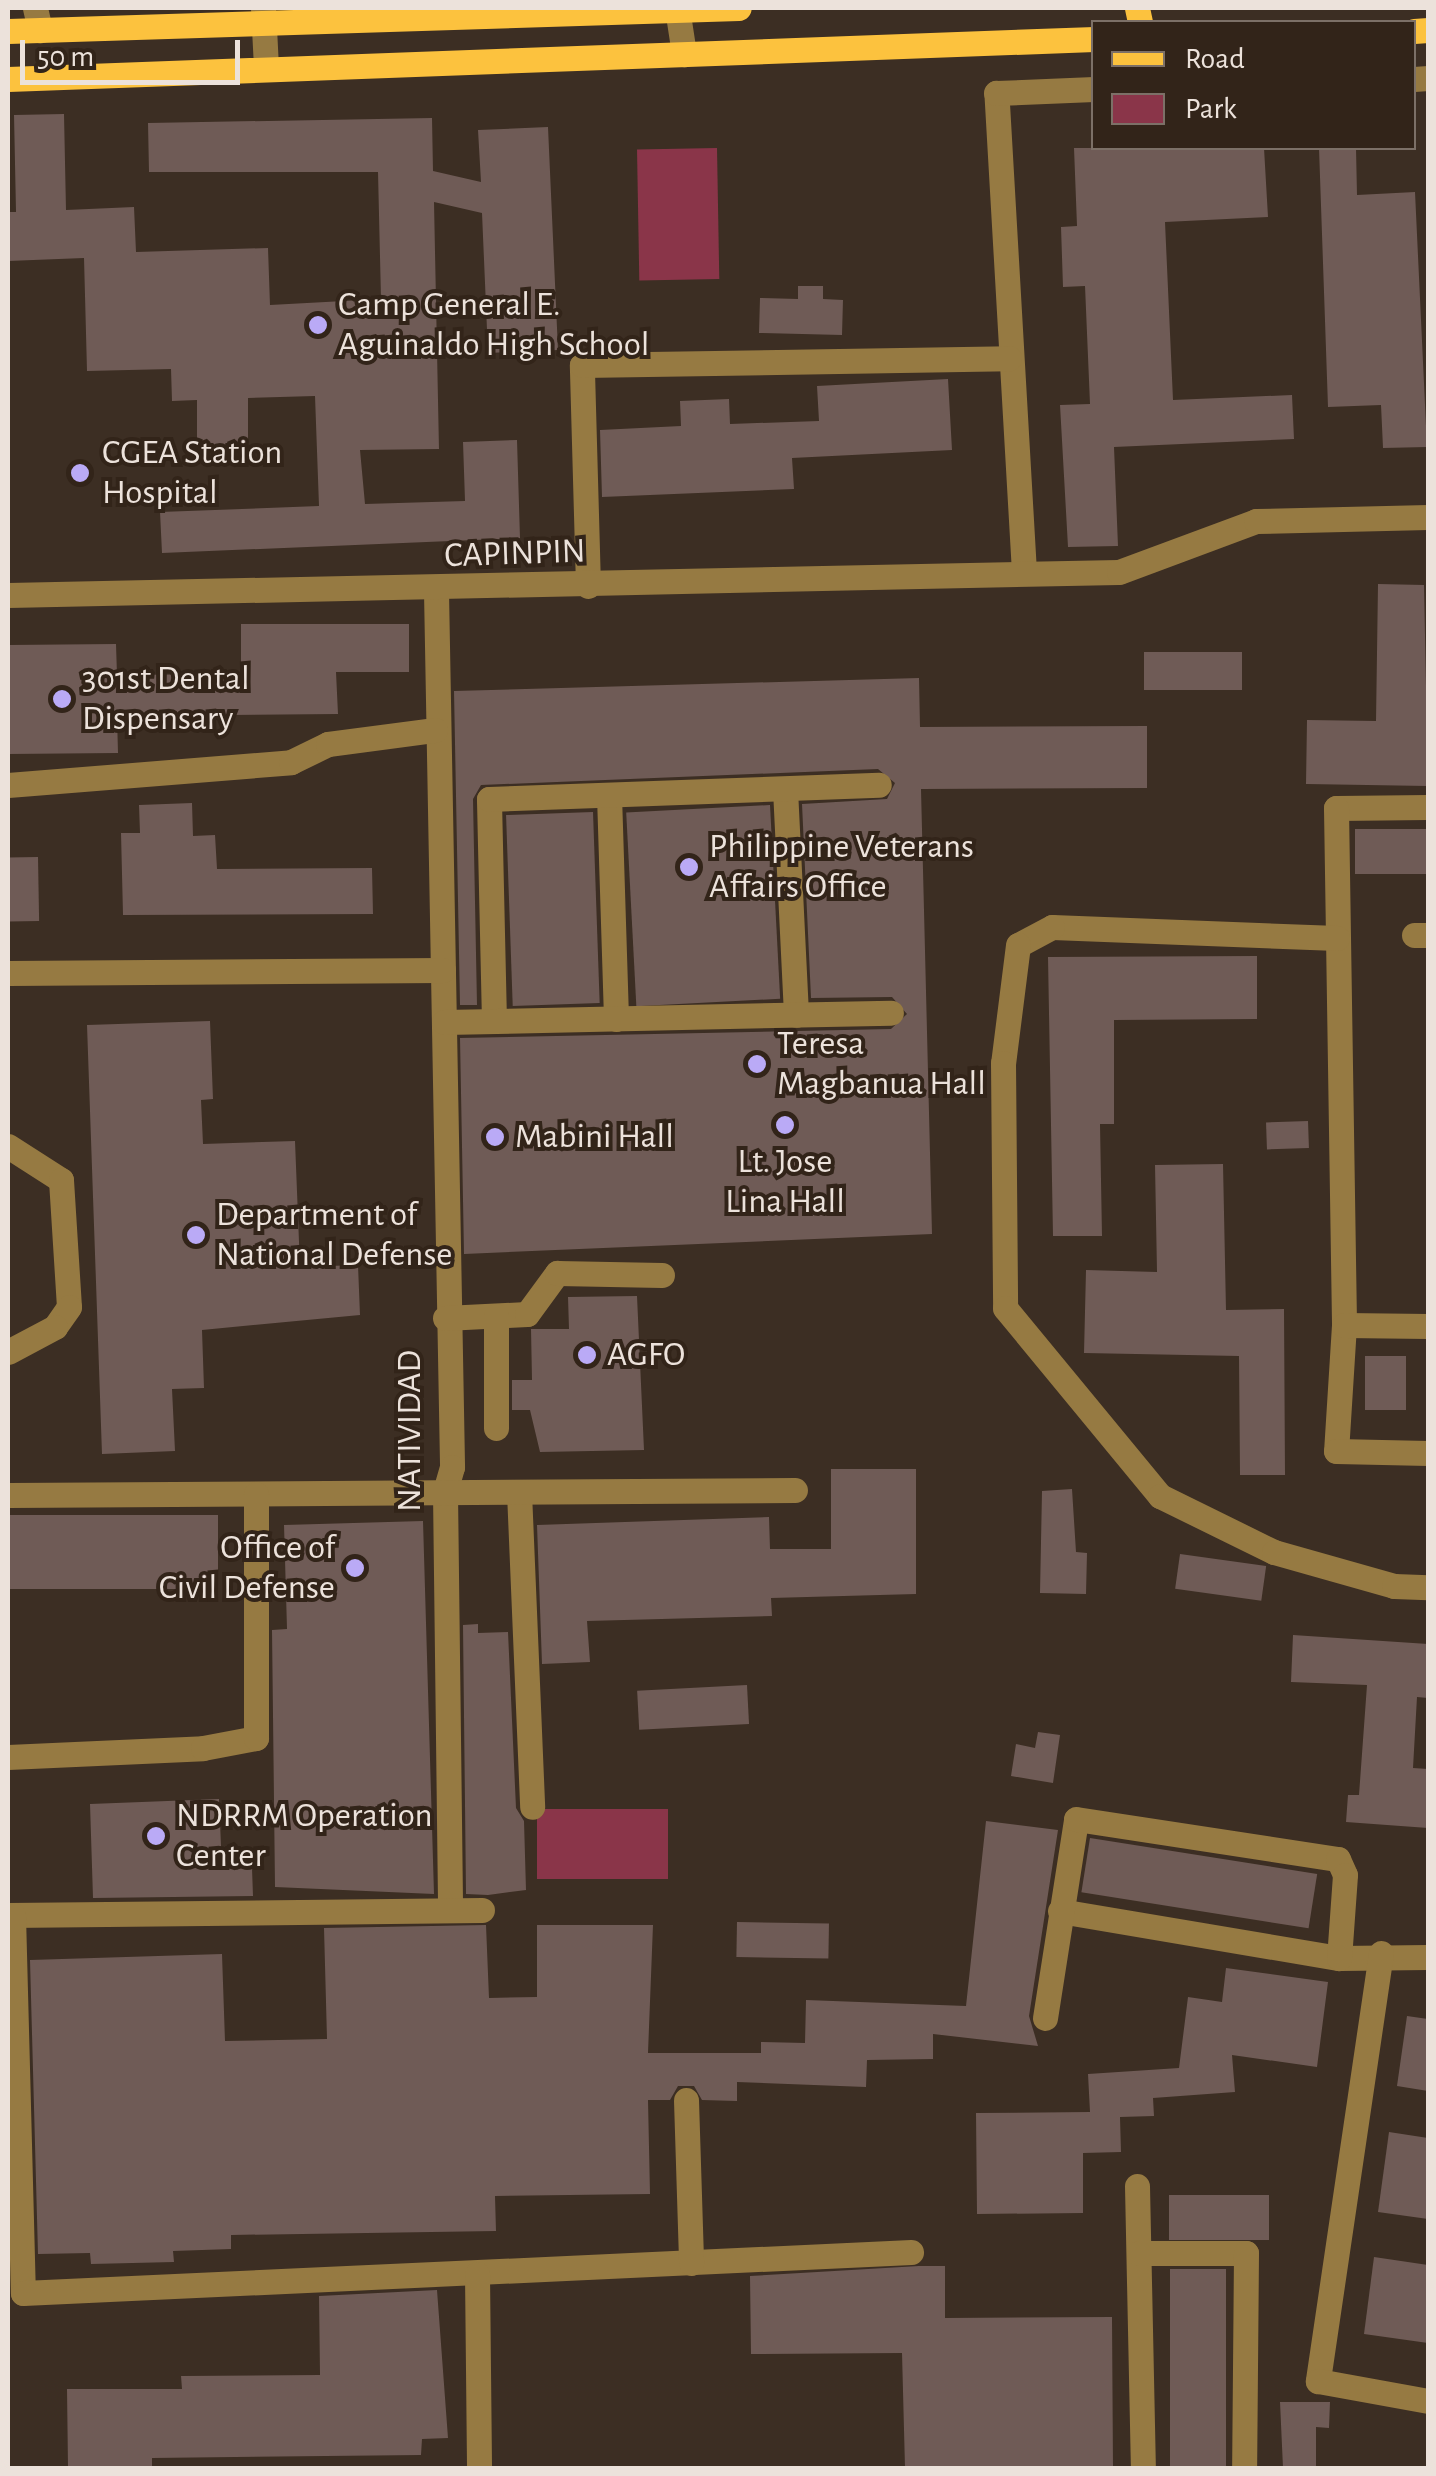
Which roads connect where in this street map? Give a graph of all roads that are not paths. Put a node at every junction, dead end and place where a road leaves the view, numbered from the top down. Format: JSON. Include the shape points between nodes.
{"nodes":[{"id":1,"x":740,"y":8,"type":"edge"},
{"id":2,"x":678,"y":9,"type":"edge"},
{"id":3,"x":264,"y":14,"type":"edge"},
{"id":4,"x":37,"y":19,"type":"edge"},
{"id":5,"x":8,"y":31,"type":"edge"},
{"id":6,"x":1091,"y":39,"type":"edge"},
{"id":7,"x":684,"y":54,"type":"junction"},
{"id":8,"x":266,"y":68,"type":"junction"},
{"id":9,"x":8,"y":79,"type":"edge"},
{"id":10,"x":1091,"y":89,"type":"edge"},
{"id":11,"x":1009,"y":358,"type":"junction"},
{"id":12,"x":1428,"y":517,"type":"edge"},
{"id":13,"x":1024,"y":572,"type":"junction"},
{"id":14,"x":588,"y":586,"type":"junction"},
{"id":15,"x":436,"y":592,"type":"junction"},
{"id":16,"x":8,"y":595,"type":"edge"},
{"id":17,"x":435,"y":730,"type":"junction"},
{"id":18,"x":8,"y":785,"type":"edge"},
{"id":19,"x":879,"y":785,"type":"dead end"},
{"id":20,"x":785,"y":789,"type":"junction"},
{"id":21,"x":609,"y":795,"type":"junction"},
{"id":22,"x":1428,"y":807,"type":"edge"},
{"id":23,"x":1337,"y":938,"type":"junction"},
{"id":24,"x":444,"y":970,"type":"junction"},
{"id":25,"x":8,"y":973,"type":"edge"},
{"id":26,"x":892,"y":1013,"type":"dead end"},
{"id":27,"x":796,"y":1015,"type":"junction"},
{"id":28,"x":616,"y":1019,"type":"junction"},
{"id":29,"x":444,"y":1022,"type":"junction"},
{"id":30,"x":494,"y":1022,"type":"junction"},
{"id":31,"x":8,"y":1146,"type":"edge"},
{"id":32,"x":662,"y":1275,"type":"dead end"},
{"id":33,"x":496,"y":1316,"type":"junction"},
{"id":34,"x":445,"y":1318,"type":"junction"},
{"id":35,"x":1344,"y":1325,"type":"junction"},
{"id":36,"x":1428,"y":1326,"type":"edge"},
{"id":37,"x":8,"y":1352,"type":"edge"},
{"id":38,"x":496,"y":1428,"type":"dead end"},
{"id":39,"x":1428,"y":1453,"type":"edge"},
{"id":40,"x":795,"y":1490,"type":"dead end"},
{"id":41,"x":444,"y":1492,"type":"junction"},
{"id":42,"x":520,"y":1492,"type":"junction"},
{"id":43,"x":256,"y":1494,"type":"junction"},
{"id":44,"x":8,"y":1495,"type":"edge"},
{"id":45,"x":1428,"y":1587,"type":"edge"},
{"id":46,"x":8,"y":1756,"type":"edge"},
{"id":47,"x":532,"y":1807,"type":"dead end"},
{"id":48,"x":450,"y":1910,"type":"junction"},
{"id":49,"x":482,"y":1910,"type":"dead end"},
{"id":50,"x":1060,"y":1911,"type":"junction"},
{"id":51,"x":10,"y":1915,"type":"edge"},
{"id":52,"x":1381,"y":1952,"type":"junction"},
{"id":53,"x":1428,"y":1957,"type":"edge"},
{"id":54,"x":1339,"y":1958,"type":"junction"},
{"id":55,"x":1045,"y":2018,"type":"dead end"},
{"id":56,"x":686,"y":2100,"type":"dead end"},
{"id":57,"x":1137,"y":2186,"type":"dead end"},
{"id":58,"x":911,"y":2252,"type":"dead end"},
{"id":59,"x":1139,"y":2254,"type":"junction"},
{"id":60,"x":691,"y":2263,"type":"junction"},
{"id":61,"x":477,"y":2274,"type":"junction"},
{"id":62,"x":1428,"y":2402,"type":"edge"},
{"id":63,"x":479,"y":2468,"type":"edge"},
{"id":64,"x":1143,"y":2468,"type":"edge"},
{"id":65,"x":1244,"y":2468,"type":"edge"}],
"edges":[{"from":1,"to":2,"type":"main road"},
{"from":2,"to":3,"type":"main road"},
{"from":2,"to":7,"type":"street"},
{"from":3,"to":4,"type":"main road"},
{"from":3,"to":8,"type":"street"},
{"from":4,"to":5,"type":"main road"},
{"from":6,"to":7,"type":"main road"},
{"from":7,"to":8,"type":"main road"},
{"from":8,"to":9,"type":"main road"},
{"from":10,"to":11,"type":"street","via":[[996,92]]},
{"from":11,"to":13,"type":"street"},
{"from":11,"to":14,"type":"street","via":[[582,366]]},
{"from":12,"to":13,"type":"street","name":"CAPINPIN","via":[[1256,521],[1119,572]]},
{"from":13,"to":14,"type":"street","name":"CAPINPIN"},
{"from":14,"to":15,"type":"street","name":"CAPINPIN"},
{"from":15,"to":16,"type":"street","name":"CAPINPIN"},
{"from":15,"to":17,"type":"street","name":"NATIVIDAD"},
{"from":17,"to":18,"type":"street","via":[[328,744],[290,762]]},
{"from":17,"to":24,"type":"street","name":"NATIVIDAD"},
{"from":19,"to":20,"type":"street"},
{"from":20,"to":21,"type":"street"},
{"from":20,"to":27,"type":"street"},
{"from":21,"to":28,"type":"street"},
{"from":21,"to":30,"type":"street","via":[[489,799]]},
{"from":22,"to":23,"type":"street","via":[[1336,808]]},
{"from":23,"to":35,"type":"street"},
{"from":23,"to":45,"type":"street","via":[[1052,927],[1018,945],[1003,1064],[1005,1308],[1160,1496],[1274,1552],[1394,1586]]},
{"from":24,"to":25,"type":"street"},
{"from":24,"to":29,"type":"street","name":"NATIVIDAD"},
{"from":26,"to":27,"type":"street"},
{"from":27,"to":28,"type":"street"},
{"from":28,"to":30,"type":"street"},
{"from":29,"to":30,"type":"street"},
{"from":29,"to":34,"type":"street","name":"NATIVIDAD"},
{"from":31,"to":37,"type":"street","via":[[61,1180],[70,1308],[55,1327]]},
{"from":32,"to":33,"type":"street","via":[[557,1273],[526,1314]]},
{"from":33,"to":34,"type":"street"},
{"from":33,"to":38,"type":"street"},
{"from":34,"to":41,"type":"street","name":"NATIVIDAD","via":[[452,1467]]},
{"from":35,"to":36,"type":"street"},
{"from":35,"to":39,"type":"street","via":[[1336,1451]]},
{"from":40,"to":42,"type":"street"},
{"from":41,"to":42,"type":"street"},
{"from":41,"to":43,"type":"street"},
{"from":41,"to":48,"type":"street","name":"NATIVIDAD"},
{"from":42,"to":47,"type":"street"},
{"from":43,"to":44,"type":"street"},
{"from":43,"to":46,"type":"street","via":[[256,1738],[203,1748]]},
{"from":48,"to":49,"type":"street"},
{"from":48,"to":51,"type":"street"},
{"from":50,"to":54,"type":"street"},
{"from":50,"to":54,"type":"street","via":[[1076,1818],[1338,1859],[1345,1875]]},
{"from":50,"to":55,"type":"street"},
{"from":51,"to":61,"type":"street","via":[[24,2294]]},
{"from":52,"to":53,"type":"street"},
{"from":52,"to":54,"type":"street"},
{"from":52,"to":62,"type":"street","via":[[1318,2381]]},
{"from":56,"to":60,"type":"street"},
{"from":57,"to":59,"type":"street"},
{"from":58,"to":60,"type":"street"},
{"from":59,"to":64,"type":"street"},
{"from":59,"to":65,"type":"street","via":[[1246,2253]]},
{"from":60,"to":61,"type":"street"},
{"from":61,"to":63,"type":"street"}]}
